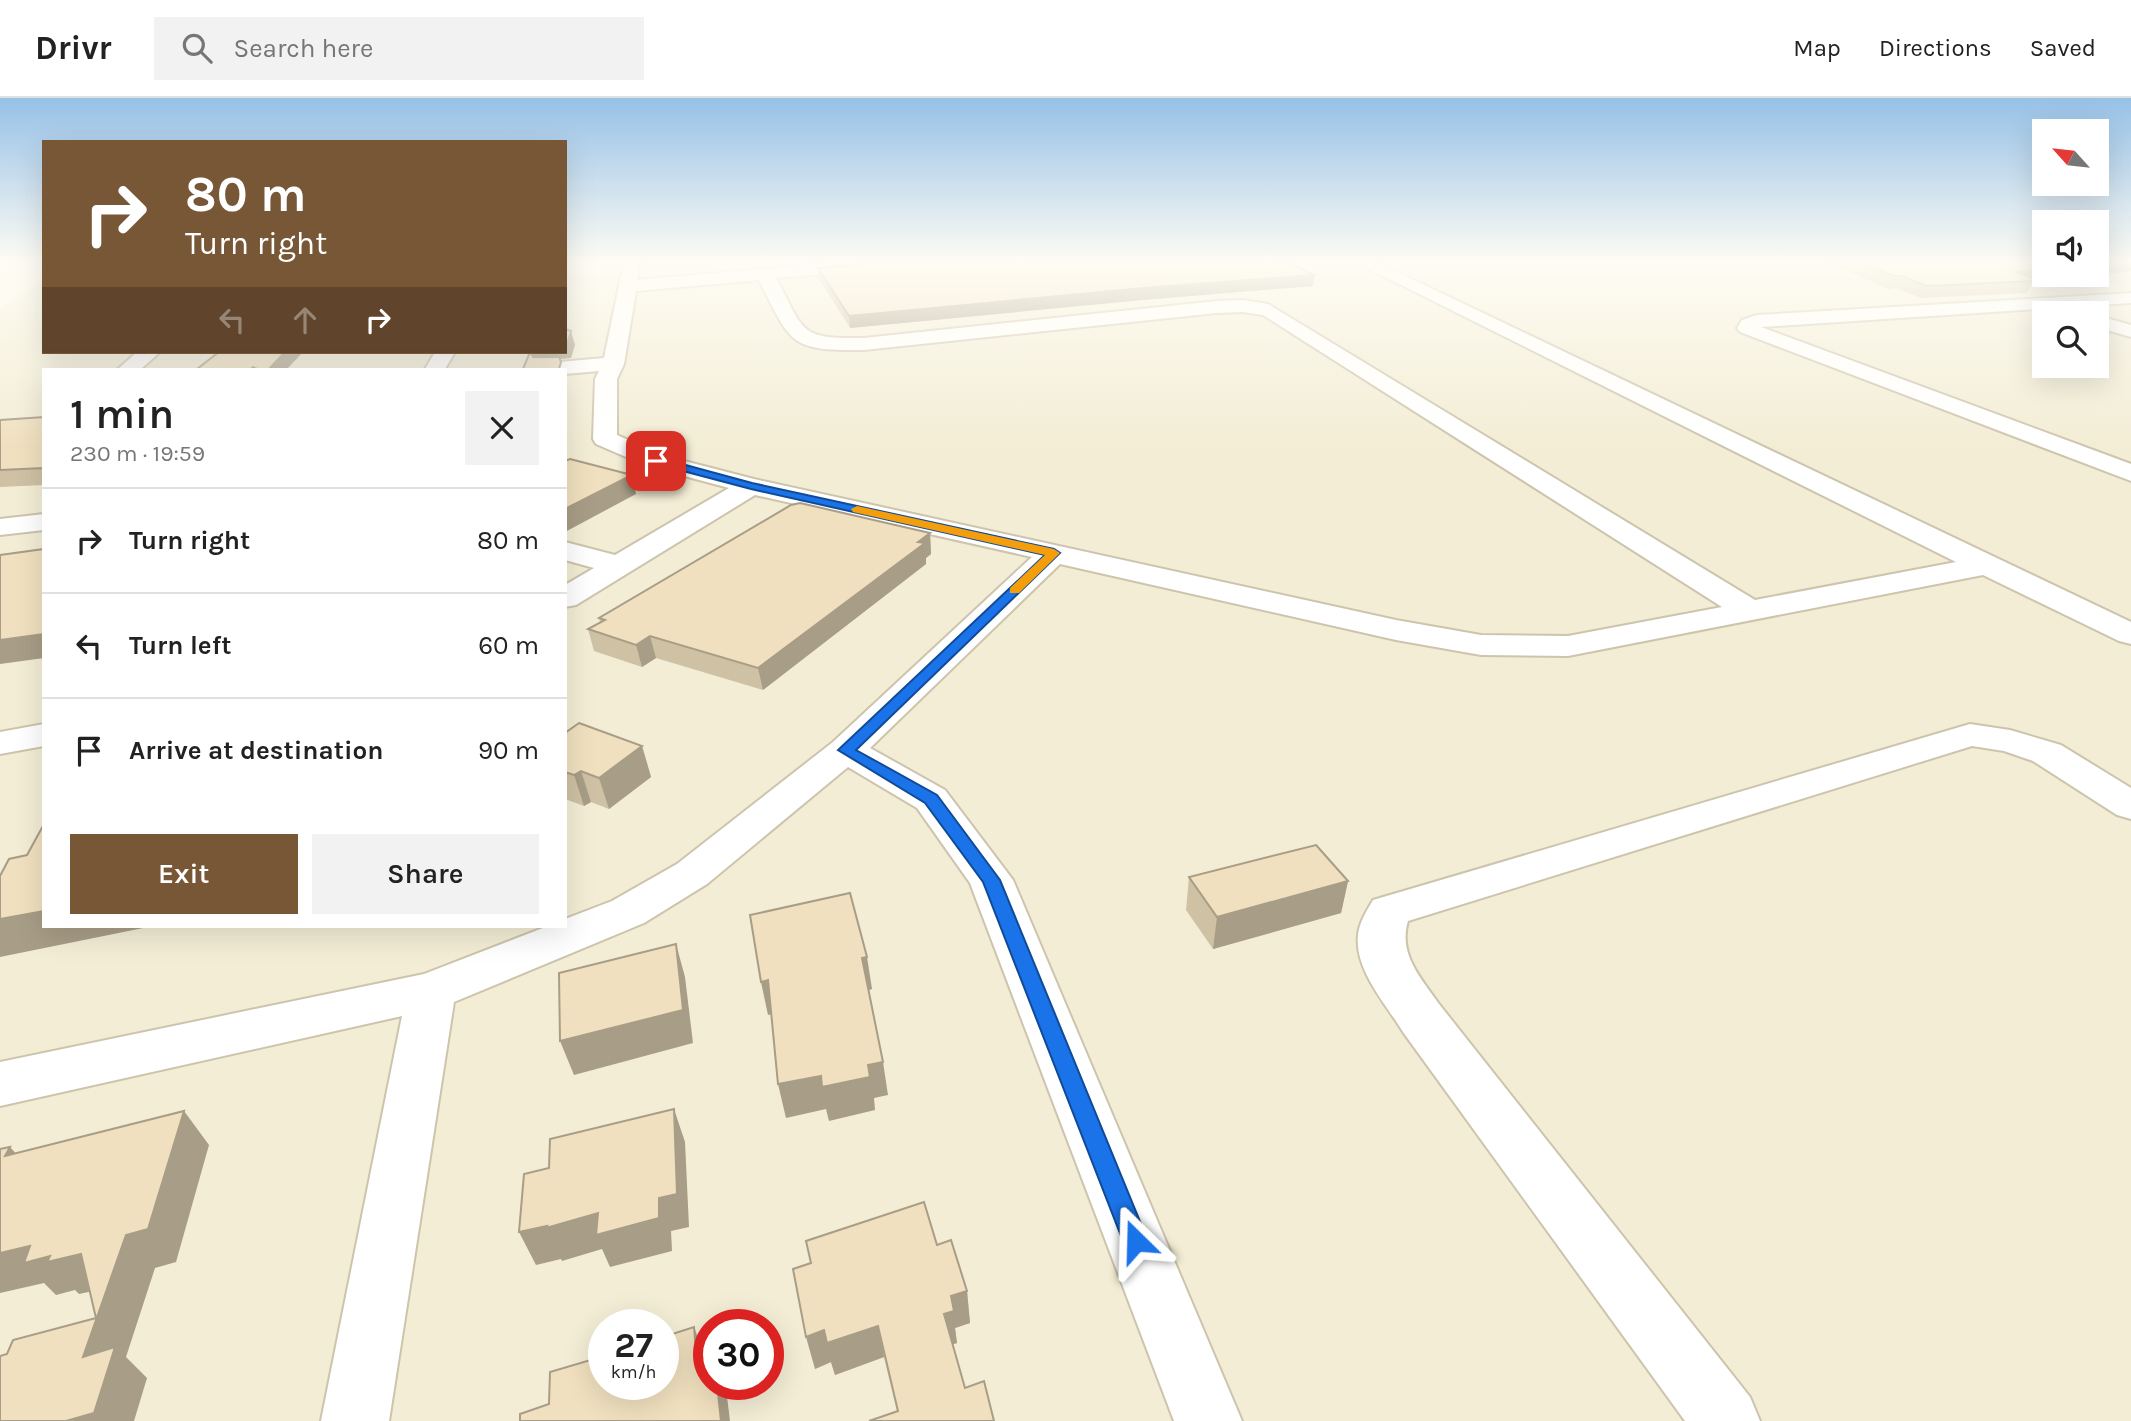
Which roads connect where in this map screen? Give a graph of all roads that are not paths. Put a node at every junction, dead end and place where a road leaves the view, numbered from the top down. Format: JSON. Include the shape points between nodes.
{"nodes":[{"id":1,"x":621,"y":324,"type":"edge"},
{"id":2,"x":791,"y":324,"type":"edge"},
{"id":3,"x":1057,"y":324,"type":"edge"},
{"id":4,"x":1290,"y":324,"type":"edge"},
{"id":5,"x":1504,"y":324,"type":"edge"},
{"id":6,"x":1528,"y":324,"type":"edge"},
{"id":7,"x":1750,"y":324,"type":"edge"},
{"id":8,"x":1490,"y":325,"type":"joint"},
{"id":9,"x":2109,"y":325,"type":"edge"},
{"id":10,"x":2131,"y":331,"type":"edge"},
{"id":11,"x":147,"y":354,"type":"edge"},
{"id":12,"x":613,"y":364,"type":"junction"},
{"id":13,"x":129,"y":368,"type":"edge"},
{"id":14,"x":561,"y":368,"type":"edge"},
{"id":15,"x":1700,"y":404,"type":"dead end"},
{"id":16,"x":1787,"y":445,"type":"dead end"},
{"id":17,"x":2131,"y":473,"type":"edge"},
{"id":18,"x":1806,"y":479,"type":"junction"},
{"id":19,"x":751,"y":486,"type":"junction"},
{"id":20,"x":42,"y":522,"type":"edge"},
{"id":21,"x":0,"y":527,"type":"edge"},
{"id":22,"x":567,"y":552,"type":"edge"},
{"id":23,"x":1054,"y":553,"type":"junction"},
{"id":24,"x":619,"y":565,"type":"junction"},
{"id":25,"x":1986,"y":565,"type":"junction"},
{"id":26,"x":567,"y":597,"type":"edge"},
{"id":27,"x":1749,"y":610,"type":"junction"},
{"id":28,"x":2131,"y":634,"type":"edge"},
{"id":29,"x":42,"y":736,"type":"edge"},
{"id":30,"x":0,"y":743,"type":"edge"},
{"id":31,"x":846,"y":750,"type":"junction"},
{"id":32,"x":2131,"y":806,"type":"edge"},
{"id":33,"x":431,"y":991,"type":"junction"},
{"id":34,"x":0,"y":1084,"type":"edge"},
{"id":35,"x":355,"y":1421,"type":"edge"},
{"id":36,"x":1208,"y":1421,"type":"edge"},
{"id":37,"x":1726,"y":1421,"type":"edge"}],
"edges":[{"from":1,"to":12,"type":"street"},
{"from":2,"to":3,"type":"street","via":[[801,337],[841,344]]},
{"from":4,"to":27,"type":"street"},
{"from":5,"to":8,"type":"street"},
{"from":6,"to":15,"type":"street"},
{"from":7,"to":17,"type":"street","via":[[1747,328]]},
{"from":8,"to":18,"type":"street"},
{"from":9,"to":10,"type":"street"},
{"from":11,"to":13,"type":"street"},
{"from":12,"to":14,"type":"street"},
{"from":12,"to":19,"type":"street","via":[[606,379],[605,439],[656,461]]},
{"from":16,"to":18,"type":"street"},
{"from":18,"to":25,"type":"street"},
{"from":19,"to":23,"type":"street"},
{"from":19,"to":24,"type":"street"},
{"from":20,"to":21,"type":"street"},
{"from":22,"to":24,"type":"street"},
{"from":23,"to":27,"type":"street","via":[[1481,645],[1568,646]]},
{"from":23,"to":31,"type":"street"},
{"from":24,"to":26,"type":"street"},
{"from":25,"to":27,"type":"street"},
{"from":25,"to":28,"type":"street"},
{"from":29,"to":30,"type":"street"},
{"from":31,"to":33,"type":"street","via":[[692,874],[628,912]]},
{"from":31,"to":36,"type":"street","via":[[931,799],[991,880]]},
{"from":32,"to":37,"type":"street","via":[[2047,753],[1970,735],[1389,911],[1381,935],[1386,965]]},
{"from":33,"to":34,"type":"street"},
{"from":33,"to":35,"type":"street"}]}
